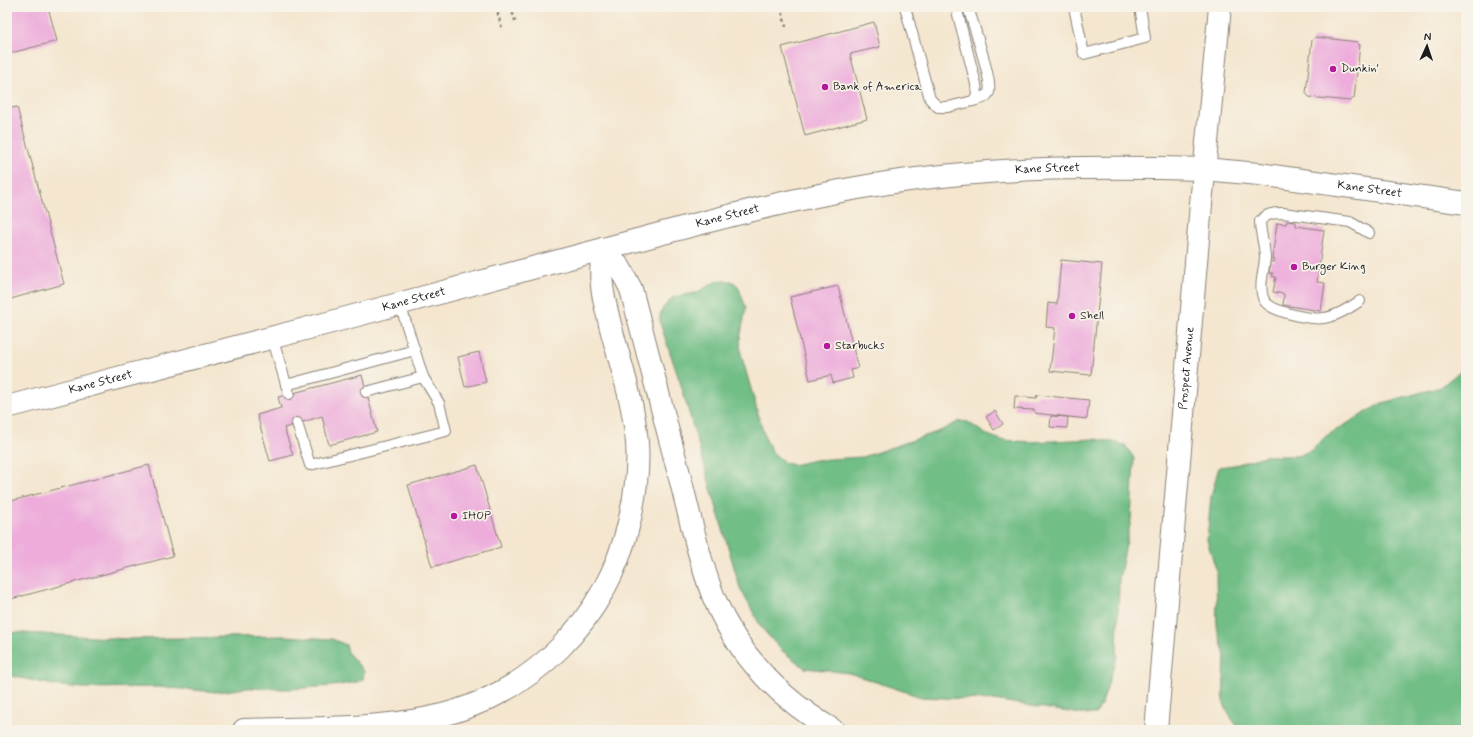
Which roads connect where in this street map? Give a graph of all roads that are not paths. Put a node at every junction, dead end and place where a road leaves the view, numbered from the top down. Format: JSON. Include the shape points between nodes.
{"nodes":[{"id":1,"x":905,"y":7,"type":"edge"},
{"id":2,"x":956,"y":7,"type":"edge"},
{"id":3,"x":968,"y":7,"type":"edge"},
{"id":4,"x":1074,"y":7,"type":"edge"},
{"id":5,"x":1140,"y":7,"type":"edge"},
{"id":6,"x":1220,"y":7,"type":"edge"},
{"id":7,"x":973,"y":101,"type":"junction"},
{"id":8,"x":1204,"y":169,"type":"junction"},
{"id":9,"x":1466,"y":203,"type":"edge"},
{"id":10,"x":1369,"y":233,"type":"dead end"},
{"id":11,"x":603,"y":249,"type":"junction"},
{"id":12,"x":1360,"y":301,"type":"dead end"},
{"id":13,"x":400,"y":304,"type":"junction"},
{"id":14,"x":272,"y":337,"type":"junction"},
{"id":15,"x":415,"y":350,"type":"junction"},
{"id":16,"x":423,"y":377,"type":"junction"},
{"id":17,"x":366,"y":392,"type":"dead end"},
{"id":18,"x":7,"y":407,"type":"edge"},
{"id":19,"x":297,"y":424,"type":"dead end"},
{"id":20,"x":244,"y":730,"type":"edge"},
{"id":21,"x":833,"y":730,"type":"edge"},
{"id":22,"x":1156,"y":730,"type":"edge"}],
"edges":[{"from":1,"to":7,"type":"lane","via":[[930,99],[938,107]]},
{"from":2,"to":7,"type":"lane","via":[[976,84],[977,95]]},
{"from":3,"to":7,"type":"lane","via":[[988,76],[989,91],[986,97]]},
{"from":4,"to":5,"type":"lane","via":[[1084,54],[1145,38]]},
{"from":6,"to":8,"type":"main road","name":"Prospect Avenue"},
{"from":8,"to":9,"type":"main road","name":"Kane Street","via":[[1266,175]]},
{"from":8,"to":11,"type":"main road","name":"Kane Street","via":[[1142,167],[961,173],[791,201]]},
{"from":8,"to":22,"type":"main road","name":"Prospect Avenue"},
{"from":10,"to":12,"type":"lane","via":[[1350,222],[1283,213],[1266,215],[1260,221],[1265,258],[1262,290],[1264,300],[1269,306],[1295,315],[1323,319],[1336,315]]},
{"from":11,"to":13,"type":"main road","name":"Kane Street"},
{"from":11,"to":20,"type":"main road","via":[[602,294],[632,407],[636,428],[637,468],[632,511],[618,559],[600,597],[577,630],[550,658],[519,682],[491,697],[447,714],[379,725]]},
{"from":11,"to":21,"type":"main road","via":[[620,268],[631,289],[703,564],[721,614],[739,645],[762,674],[781,693]]},
{"from":13,"to":14,"type":"main road","name":"Kane Street"},
{"from":13,"to":15,"type":"lane"},
{"from":14,"to":15,"type":"lane","via":[[287,390]]},
{"from":14,"to":18,"type":"main road","name":"Kane Street"},
{"from":15,"to":16,"type":"lane"},
{"from":16,"to":17,"type":"lane"},
{"from":16,"to":19,"type":"lane","via":[[439,403],[446,431],[310,465]]}]}
